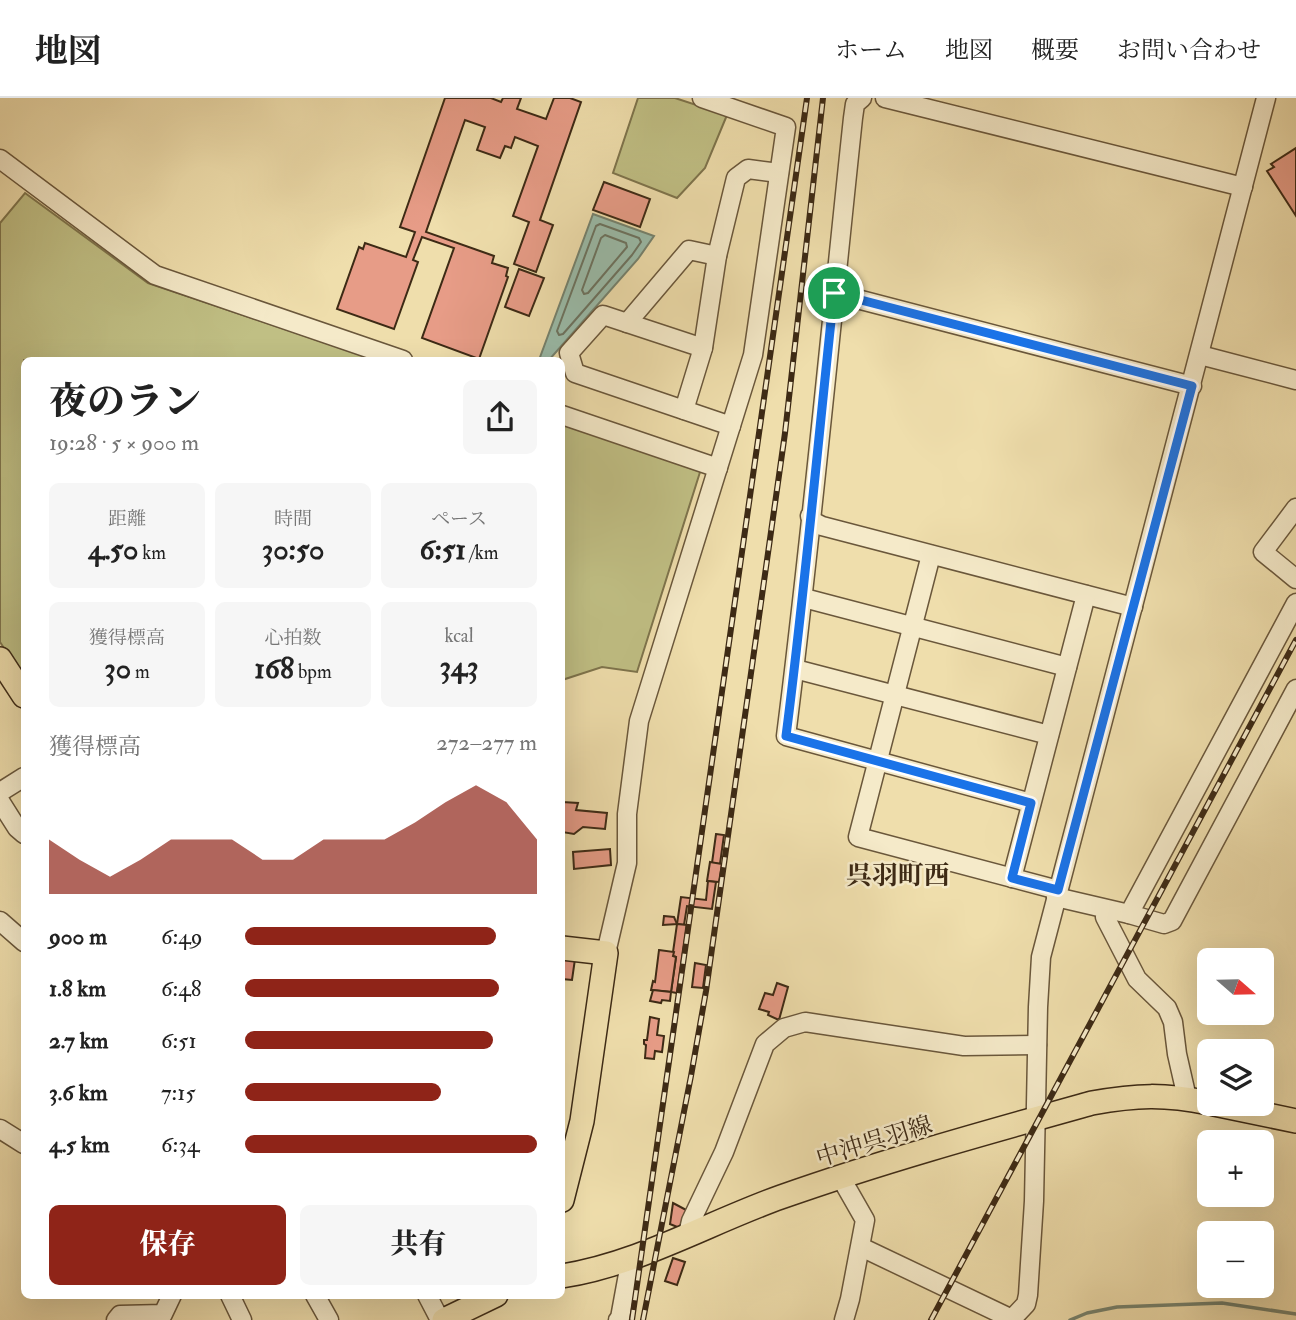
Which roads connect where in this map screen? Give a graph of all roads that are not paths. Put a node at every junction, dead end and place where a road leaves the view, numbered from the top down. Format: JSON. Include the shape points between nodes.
{"nodes":[{"id":1,"x":702,"y":98,"type":"edge"},
{"id":2,"x":862,"y":98,"type":"edge"},
{"id":3,"x":885,"y":98,"type":"edge"},
{"id":4,"x":1266,"y":98,"type":"edge"},
{"id":5,"x":0,"y":159,"type":"edge"},
{"id":6,"x":779,"y":173,"type":"junction"},
{"id":7,"x":1243,"y":187,"type":"junction"},
{"id":8,"x":717,"y":256,"type":"junction"},
{"id":9,"x":834,"y":293,"type":"junction"},
{"id":10,"x":627,"y":323,"type":"junction"},
{"id":11,"x":702,"y":348,"type":"junction"},
{"id":12,"x":1200,"y":355,"type":"junction"},
{"id":13,"x":394,"y":357,"type":"edge"},
{"id":14,"x":1296,"y":380,"type":"edge"},
{"id":15,"x":1192,"y":386,"type":"junction"},
{"id":16,"x":684,"y":410,"type":"junction"},
{"id":17,"x":565,"y":416,"type":"edge"},
{"id":18,"x":731,"y":426,"type":"junction"},
{"id":19,"x":718,"y":468,"type":"junction"},
{"id":20,"x":1296,"y":508,"type":"edge"},
{"id":21,"x":810,"y":516,"type":"junction"},
{"id":22,"x":930,"y":555,"type":"junction"},
{"id":23,"x":1296,"y":579,"type":"edge"},
{"id":24,"x":1086,"y":595,"type":"junction"},
{"id":25,"x":804,"y":598,"type":"junction"},
{"id":26,"x":1296,"y":603,"type":"edge"},
{"id":27,"x":1133,"y":607,"type":"junction"},
{"id":28,"x":912,"y":626,"type":"junction"},
{"id":29,"x":0,"y":660,"type":"edge"},
{"id":30,"x":1067,"y":667,"type":"junction"},
{"id":31,"x":795,"y":669,"type":"junction"},
{"id":32,"x":1296,"y":689,"type":"edge"},
{"id":33,"x":21,"y":692,"type":"edge"},
{"id":34,"x":895,"y":694,"type":"junction"},
{"id":35,"x":1049,"y":735,"type":"junction"},
{"id":36,"x":877,"y":761,"type":"junction"},
{"id":37,"x":21,"y":779,"type":"edge"},
{"id":38,"x":0,"y":792,"type":"edge"},
{"id":39,"x":0,"y":801,"type":"edge"},
{"id":40,"x":1031,"y":803,"type":"junction"},
{"id":41,"x":21,"y":831,"type":"edge"},
{"id":42,"x":1012,"y":878,"type":"junction"},
{"id":43,"x":1057,"y":893,"type":"junction"},
{"id":44,"x":1129,"y":914,"type":"junction"},
{"id":45,"x":1105,"y":917,"type":"dead end"},
{"id":46,"x":0,"y":921,"type":"edge"},
{"id":47,"x":21,"y":939,"type":"edge"},
{"id":48,"x":565,"y":948,"type":"edge"},
{"id":49,"x":606,"y":953,"type":"junction"},
{"id":50,"x":1037,"y":1045,"type":"junction"},
{"id":51,"x":1197,"y":1091,"type":"edge"},
{"id":52,"x":1197,"y":1101,"type":"edge"},
{"id":53,"x":1272,"y":1116,"type":"edge"},
{"id":54,"x":1036,"y":1119,"type":"junction"},
{"id":55,"x":1296,"y":1121,"type":"edge"},
{"id":56,"x":0,"y":1129,"type":"edge"},
{"id":57,"x":21,"y":1142,"type":"edge"},
{"id":58,"x":841,"y":1178,"type":"junction"},
{"id":59,"x":565,"y":1188,"type":"edge"},
{"id":60,"x":688,"y":1234,"type":"junction"},
{"id":61,"x":860,"y":1247,"type":"junction"},
{"id":62,"x":631,"y":1258,"type":"junction"},
{"id":63,"x":565,"y":1276,"type":"edge"},
{"id":64,"x":170,"y":1299,"type":"edge"},
{"id":65,"x":232,"y":1299,"type":"edge"},
{"id":66,"x":317,"y":1299,"type":"edge"},
{"id":67,"x":429,"y":1299,"type":"edge"},
{"id":68,"x":487,"y":1299,"type":"edge"},
{"id":69,"x":116,"y":1320,"type":"edge"},
{"id":70,"x":242,"y":1320,"type":"edge"},
{"id":71,"x":329,"y":1320,"type":"edge"},
{"id":72,"x":442,"y":1320,"type":"edge"},
{"id":73,"x":618,"y":1320,"type":"edge"},
{"id":74,"x":844,"y":1320,"type":"edge"},
{"id":75,"x":1012,"y":1320,"type":"edge"}],
"edges":[{"from":1,"to":6,"type":"street","via":[[786,127]]},
{"from":2,"to":9,"type":"street","via":[[855,104]]},
{"from":3,"to":7,"type":"street"},
{"from":4,"to":7,"type":"street"},
{"from":5,"to":13,"type":"street","via":[[155,275]]},
{"from":6,"to":8,"type":"street","via":[[748,169],[736,178]]},
{"from":6,"to":18,"type":"street","via":[[753,355]]},
{"from":7,"to":12,"type":"street"},
{"from":8,"to":10,"type":"street","via":[[689,250]]},
{"from":8,"to":11,"type":"street"},
{"from":9,"to":15,"type":"street"},
{"from":9,"to":21,"type":"street"},
{"from":10,"to":11,"type":"street"},
{"from":10,"to":16,"type":"street","via":[[603,315],[569,354],[575,373]]},
{"from":11,"to":16,"type":"street"},
{"from":12,"to":14,"type":"street"},
{"from":12,"to":15,"type":"street"},
{"from":15,"to":27,"type":"street"},
{"from":16,"to":18,"type":"street"},
{"from":17,"to":19,"type":"street"},
{"from":18,"to":19,"type":"street"},
{"from":19,"to":49,"type":"street","via":[[639,721],[627,814],[627,863]]},
{"from":20,"to":23,"type":"street","via":[[1263,552]]},
{"from":21,"to":22,"type":"street","via":[[822,526]]},
{"from":21,"to":25,"type":"street"},
{"from":22,"to":24,"type":"street"},
{"from":22,"to":28,"type":"street"},
{"from":24,"to":27,"type":"street"},
{"from":24,"to":30,"type":"street"},
{"from":25,"to":28,"type":"street"},
{"from":25,"to":31,"type":"street"},
{"from":26,"to":44,"type":"street"},
{"from":27,"to":43,"type":"street"},
{"from":28,"to":30,"type":"street"},
{"from":28,"to":34,"type":"street"},
{"from":29,"to":33,"type":"main road"},
{"from":30,"to":35,"type":"street"},
{"from":31,"to":34,"type":"street"},
{"from":31,"to":36,"type":"street","via":[[786,736]]},
{"from":32,"to":44,"type":"street","via":[[1172,921],[1164,924]]},
{"from":34,"to":35,"type":"street"},
{"from":34,"to":36,"type":"street"},
{"from":35,"to":40,"type":"street"},
{"from":36,"to":40,"type":"street"},
{"from":36,"to":42,"type":"street","via":[[858,837]]},
{"from":37,"to":38,"type":"street"},
{"from":39,"to":41,"type":"street"},
{"from":40,"to":42,"type":"street"},
{"from":42,"to":43,"type":"street"},
{"from":43,"to":44,"type":"street"},
{"from":43,"to":50,"type":"street","via":[[1041,957]]},
{"from":45,"to":51,"type":"street","via":[[1137,979],[1167,1008],[1177,1054]]},
{"from":46,"to":47,"type":"street"},
{"from":48,"to":49,"type":"main road"},
{"from":49,"to":59,"type":"main road","via":[[582,1121]]},
{"from":50,"to":54,"type":"street"},
{"from":50,"to":60,"type":"street","via":[[964,1046],[806,1022],[784,1028],[765,1044]]},
{"from":52,"to":54,"type":"main road","name":"中沖呉羽線","via":[[1131,1096]]},
{"from":53,"to":55,"type":"main road","name":"中沖呉羽線"},
{"from":54,"to":58,"type":"main road","name":"中沖呉羽線"},
{"from":54,"to":75,"type":"street","via":[[1028,1294],[1026,1304]]},
{"from":56,"to":57,"type":"street"},
{"from":58,"to":60,"type":"main road","name":"中沖呉羽線"},
{"from":58,"to":61,"type":"street","via":[[865,1220]]},
{"from":60,"to":62,"type":"main road","name":"中沖呉羽線"},
{"from":61,"to":74,"type":"street"},
{"from":61,"to":75,"type":"street"},
{"from":62,"to":63,"type":"main road","name":"中沖呉羽線"},
{"from":62,"to":73,"type":"street"},
{"from":64,"to":69,"type":"street","via":[[163,1314],[120,1315]]},
{"from":65,"to":70,"type":"street"},
{"from":66,"to":71,"type":"street"},
{"from":67,"to":72,"type":"street"},
{"from":68,"to":72,"type":"main road"}]}
